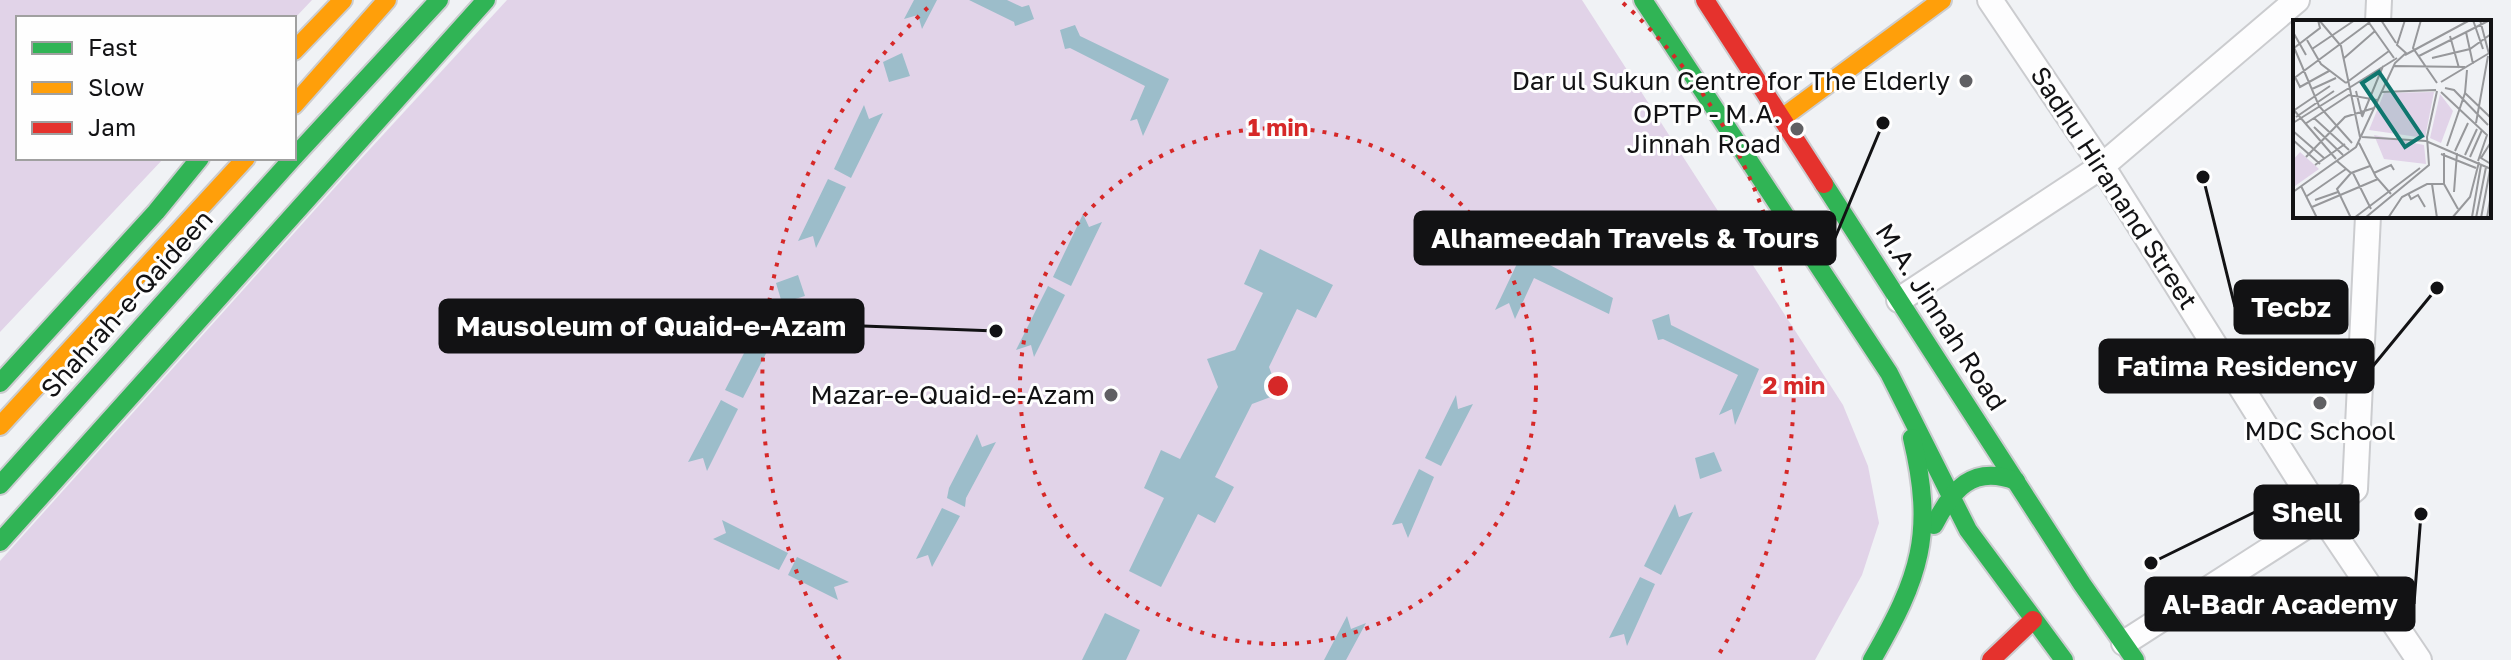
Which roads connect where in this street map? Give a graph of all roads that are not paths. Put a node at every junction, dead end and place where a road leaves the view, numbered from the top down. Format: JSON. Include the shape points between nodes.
{"nodes":[{"id":1,"x":343,"y":0,"type":"edge"},
{"id":2,"x":387,"y":0,"type":"edge"},
{"id":3,"x":439,"y":0,"type":"edge"},
{"id":4,"x":486,"y":0,"type":"edge"},
{"id":5,"x":1643,"y":0,"type":"edge"},
{"id":6,"x":1705,"y":0,"type":"edge"},
{"id":7,"x":1942,"y":0,"type":"edge"},
{"id":8,"x":1990,"y":0,"type":"edge"},
{"id":9,"x":2297,"y":0,"type":"edge"},
{"id":10,"x":2379,"y":0,"type":"edge"},
{"id":11,"x":2378,"y":20,"type":"edge"},
{"id":12,"x":296,"y":49,"type":"edge"},
{"id":13,"x":296,"y":103,"type":"edge"},
{"id":14,"x":1782,"y":118,"type":"junction"},
{"id":15,"x":296,"y":156,"type":"edge"},
{"id":16,"x":198,"y":160,"type":"edge"},
{"id":17,"x":244,"y":160,"type":"edge"},
{"id":18,"x":292,"y":160,"type":"edge"},
{"id":19,"x":2102,"y":166,"type":"junction"},
{"id":20,"x":2368,"y":218,"type":"edge"},
{"id":21,"x":1899,"y":300,"type":"junction"},
{"id":22,"x":0,"y":383,"type":"edge"},
{"id":23,"x":1895,"y":384,"type":"junction"},
{"id":24,"x":0,"y":426,"type":"edge"},
{"id":25,"x":2016,"y":481,"type":"junction"},
{"id":26,"x":0,"y":485,"type":"edge"},
{"id":27,"x":1964,"y":487,"type":"junction"},
{"id":28,"x":2322,"y":516,"type":"junction"},
{"id":29,"x":0,"y":542,"type":"edge"},
{"id":30,"x":1924,"y":546,"type":"junction"},
{"id":31,"x":2033,"y":620,"type":"junction"},
{"id":32,"x":2129,"y":652,"type":"edge"},
{"id":33,"x":1872,"y":660,"type":"edge"},
{"id":34,"x":1991,"y":660,"type":"edge"},
{"id":35,"x":2064,"y":660,"type":"edge"},
{"id":36,"x":2419,"y":660,"type":"edge"}],
"edges":[{"from":1,"to":12,"type":"main road"},
{"from":2,"to":13,"type":"main road"},
{"from":3,"to":15,"type":"main road","name":"Shahrah-e-Qaideen"},
{"from":4,"to":29,"type":"main road"},
{"from":5,"to":23,"type":"main road"},
{"from":6,"to":14,"type":"main road","name":"M.A. Jinnah Road"},
{"from":7,"to":14,"type":"main road"},
{"from":8,"to":19,"type":"street","name":"Sadhu Hiranand Street"},
{"from":9,"to":19,"type":"street"},
{"from":10,"to":11,"type":"street"},
{"from":14,"to":21,"type":"main road","name":"M.A. Jinnah Road"},
{"from":16,"to":22,"type":"main road"},
{"from":17,"to":24,"type":"main road","name":"Shahrah-e-Qaideen"},
{"from":18,"to":26,"type":"main road","name":"Shahrah-e-Qaideen"},
{"from":19,"to":21,"type":"street"},
{"from":19,"to":28,"type":"street","name":"Sadhu Hiranand Street"},
{"from":20,"to":28,"type":"street","via":[[2355,489]]},
{"from":21,"to":25,"type":"main road","name":"M.A. Jinnah Road"},
{"from":23,"to":27,"type":"main road"},
{"from":23,"to":30,"type":"main road","via":[[1921,474]]},
{"from":25,"to":27,"type":"main road","via":[[2001,476]]},
{"from":25,"to":32,"type":"main road","name":"M.A. Jinnah Road"},
{"from":27,"to":30,"type":"main road"},
{"from":27,"to":31,"type":"main road","via":[[1968,530]]},
{"from":28,"to":32,"type":"street"},
{"from":28,"to":36,"type":"street","name":"Sadhu Hiranand Street"},
{"from":30,"to":33,"type":"main road","via":[[1909,594]]},
{"from":31,"to":34,"type":"main road"},
{"from":31,"to":35,"type":"main road"}]}
